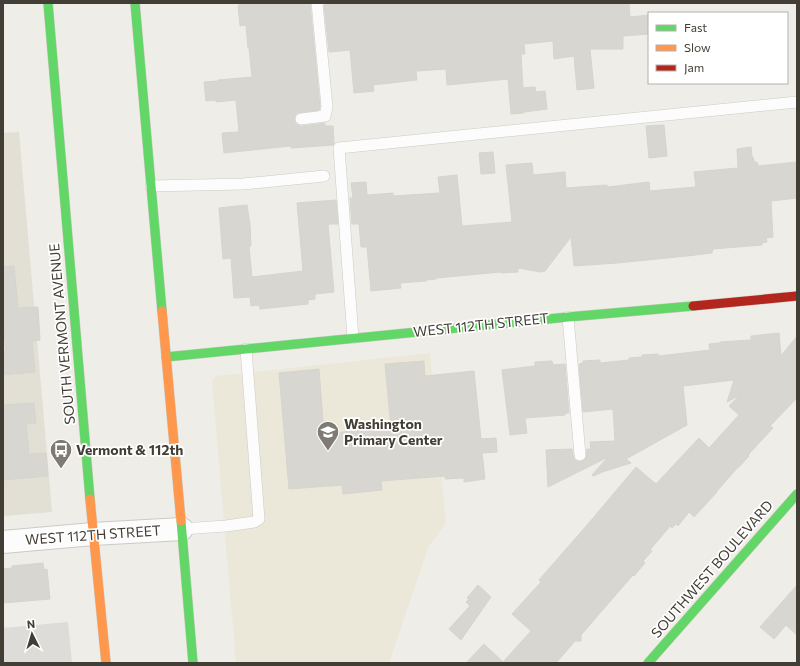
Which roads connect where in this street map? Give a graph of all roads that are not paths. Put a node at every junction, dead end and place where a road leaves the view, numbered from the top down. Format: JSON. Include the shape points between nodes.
{"nodes":[{"id":1,"x":48,"y":3,"type":"edge"},
{"id":2,"x":135,"y":3,"type":"edge"},
{"id":3,"x":317,"y":3,"type":"edge"},
{"id":4,"x":797,"y":102,"type":"edge"},
{"id":5,"x":301,"y":119,"type":"dead end"},
{"id":6,"x":324,"y":176,"type":"dead end"},
{"id":7,"x":151,"y":186,"type":"junction"},
{"id":8,"x":797,"y":296,"type":"edge"},
{"id":9,"x":568,"y":317,"type":"junction"},
{"id":10,"x":353,"y":338,"type":"junction"},
{"id":11,"x":246,"y":349,"type":"junction"},
{"id":12,"x":166,"y":357,"type":"junction"},
{"id":13,"x":580,"y":455,"type":"dead end"},
{"id":14,"x":797,"y":494,"type":"edge"},
{"id":15,"x":182,"y":529,"type":"junction"},
{"id":16,"x":93,"y":534,"type":"junction"},
{"id":17,"x":3,"y":542,"type":"edge"},
{"id":18,"x":106,"y":663,"type":"edge"},
{"id":19,"x":193,"y":663,"type":"edge"},
{"id":20,"x":648,"y":663,"type":"edge"}],
"edges":[{"from":1,"to":16,"type":"main road","name":"SOUTH VERMONT AVENUE"},
{"from":2,"to":7,"type":"main road"},
{"from":3,"to":5,"type":"lane","via":[[327,107],[325,116]]},
{"from":4,"to":10,"type":"lane","via":[[339,148]]},
{"from":6,"to":7,"type":"lane","via":[[243,184]]},
{"from":7,"to":12,"type":"main road"},
{"from":8,"to":9,"type":"main road","name":"WEST 112TH STREET"},
{"from":9,"to":10,"type":"main road","name":"WEST 112TH STREET"},
{"from":9,"to":13,"type":"lane"},
{"from":10,"to":11,"type":"main road","name":"WEST 112TH STREET"},
{"from":11,"to":12,"type":"main road","name":"WEST 112TH STREET"},
{"from":11,"to":15,"type":"lane","via":[[258,518],[254,522]]},
{"from":12,"to":15,"type":"main road"},
{"from":14,"to":20,"type":"main road","name":"SOUTHWEST BOULEVARD"},
{"from":15,"to":16,"type":"street","name":"WEST 112TH STREET"},
{"from":15,"to":19,"type":"main road"},
{"from":16,"to":17,"type":"street","name":"WEST 112TH STREET"},
{"from":16,"to":18,"type":"main road","name":"SOUTH VERMONT AVENUE"}]}
